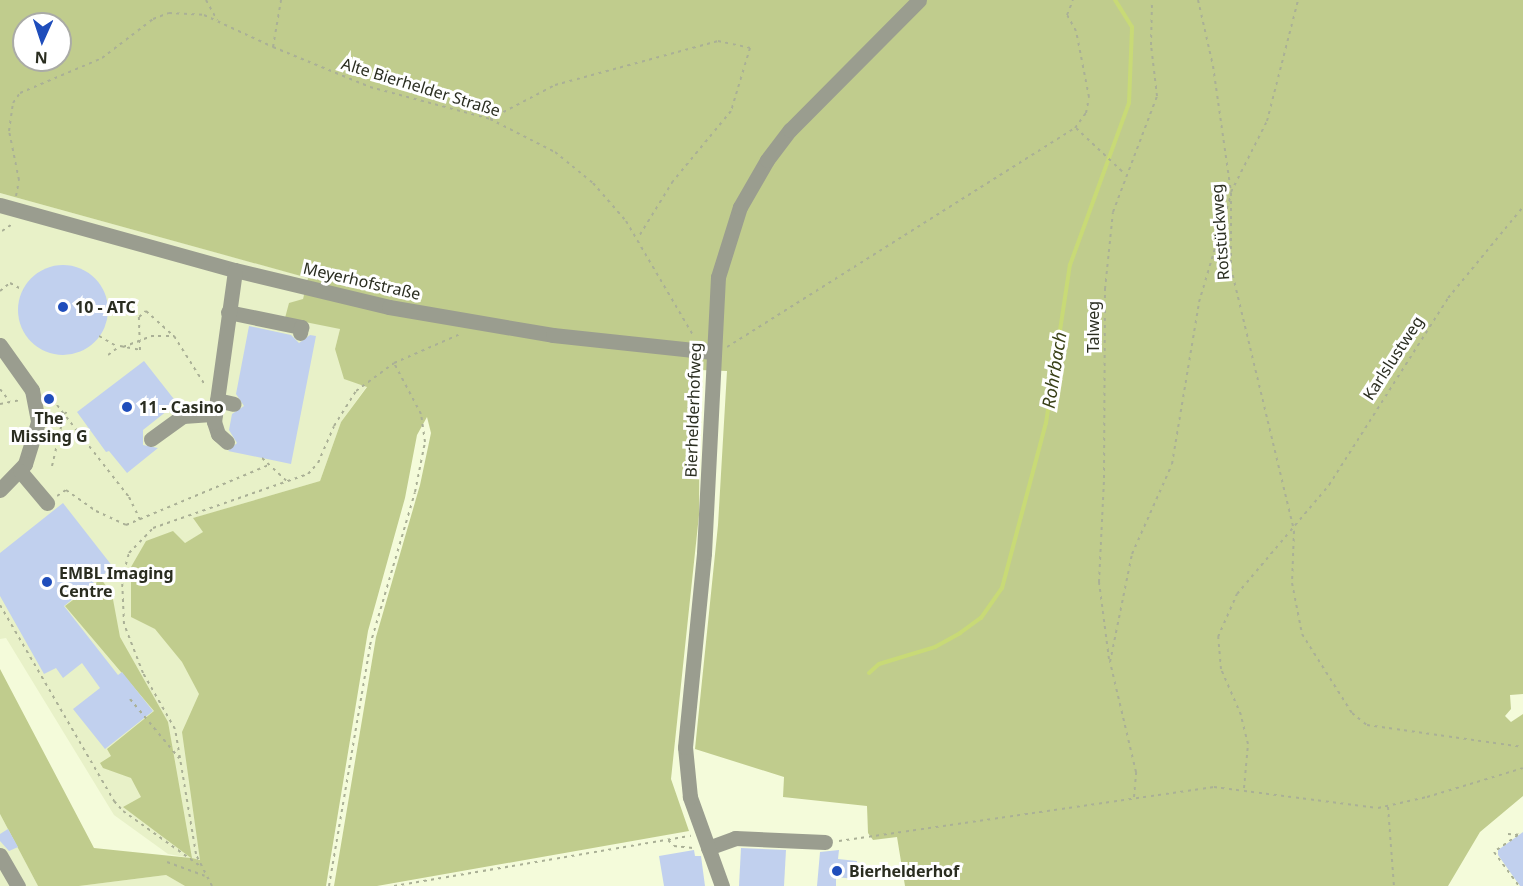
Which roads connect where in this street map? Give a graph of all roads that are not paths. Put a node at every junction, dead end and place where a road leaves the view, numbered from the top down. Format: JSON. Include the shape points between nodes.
{"nodes":[{"id":1,"x":919,"y":0,"type":"edge"},
{"id":2,"x":10,"y":203,"type":"edge"},
{"id":3,"x":0,"y":220,"type":"edge"},
{"id":4,"x":235,"y":270,"type":"junction"},
{"id":5,"x":228,"y":312,"type":"junction"},
{"id":6,"x":300,"y":333,"type":"dead end"},
{"id":7,"x":0,"y":345,"type":"edge"},
{"id":8,"x":712,"y":352,"type":"junction"},
{"id":9,"x":216,"y":402,"type":"junction"},
{"id":10,"x":234,"y":404,"type":"dead end"},
{"id":11,"x":151,"y":439,"type":"dead end"},
{"id":12,"x":227,"y":442,"type":"dead end"},
{"id":13,"x":20,"y":471,"type":"junction"},
{"id":14,"x":0,"y":490,"type":"edge"},
{"id":15,"x":47,"y":503,"type":"road end"},
{"id":16,"x":825,"y":842,"type":"road end"},
{"id":17,"x":702,"y":844,"type":"junction"},
{"id":18,"x":0,"y":855,"type":"edge"},
{"id":19,"x":18,"y":886,"type":"edge"},
{"id":20,"x":722,"y":886,"type":"edge"}],
"edges":[{"from":1,"to":8,"type":"street","name":"Bierhelderhofweg","via":[[790,130],[756,176],[740,207],[724,254],[715,299]]},
{"from":2,"to":3,"type":"street"},
{"from":2,"to":4,"type":"street","name":"Meyerhofstraße"},
{"from":4,"to":5,"type":"street"},
{"from":4,"to":8,"type":"street","name":"Meyerhofstraße","via":[[473,323]]},
{"from":5,"to":6,"type":"street","via":[[265,323],[301,327]]},
{"from":5,"to":9,"type":"street"},
{"from":7,"to":13,"type":"street","via":[[23,375],[36,401],[37,432]]},
{"from":8,"to":17,"type":"street","name":"Bierhelderhofweg","via":[[705,543],[685,747],[687,782]]},
{"from":9,"to":10,"type":"street"},
{"from":9,"to":11,"type":"street","via":[[183,416]]},
{"from":9,"to":12,"type":"street","via":[[216,429]]},
{"from":13,"to":14,"type":"street"},
{"from":13,"to":15,"type":"street"},
{"from":16,"to":17,"type":"street","via":[[735,838]]},
{"from":17,"to":20,"type":"street","name":"Bierhelderhofweg"},
{"from":18,"to":19,"type":"street"}]}
